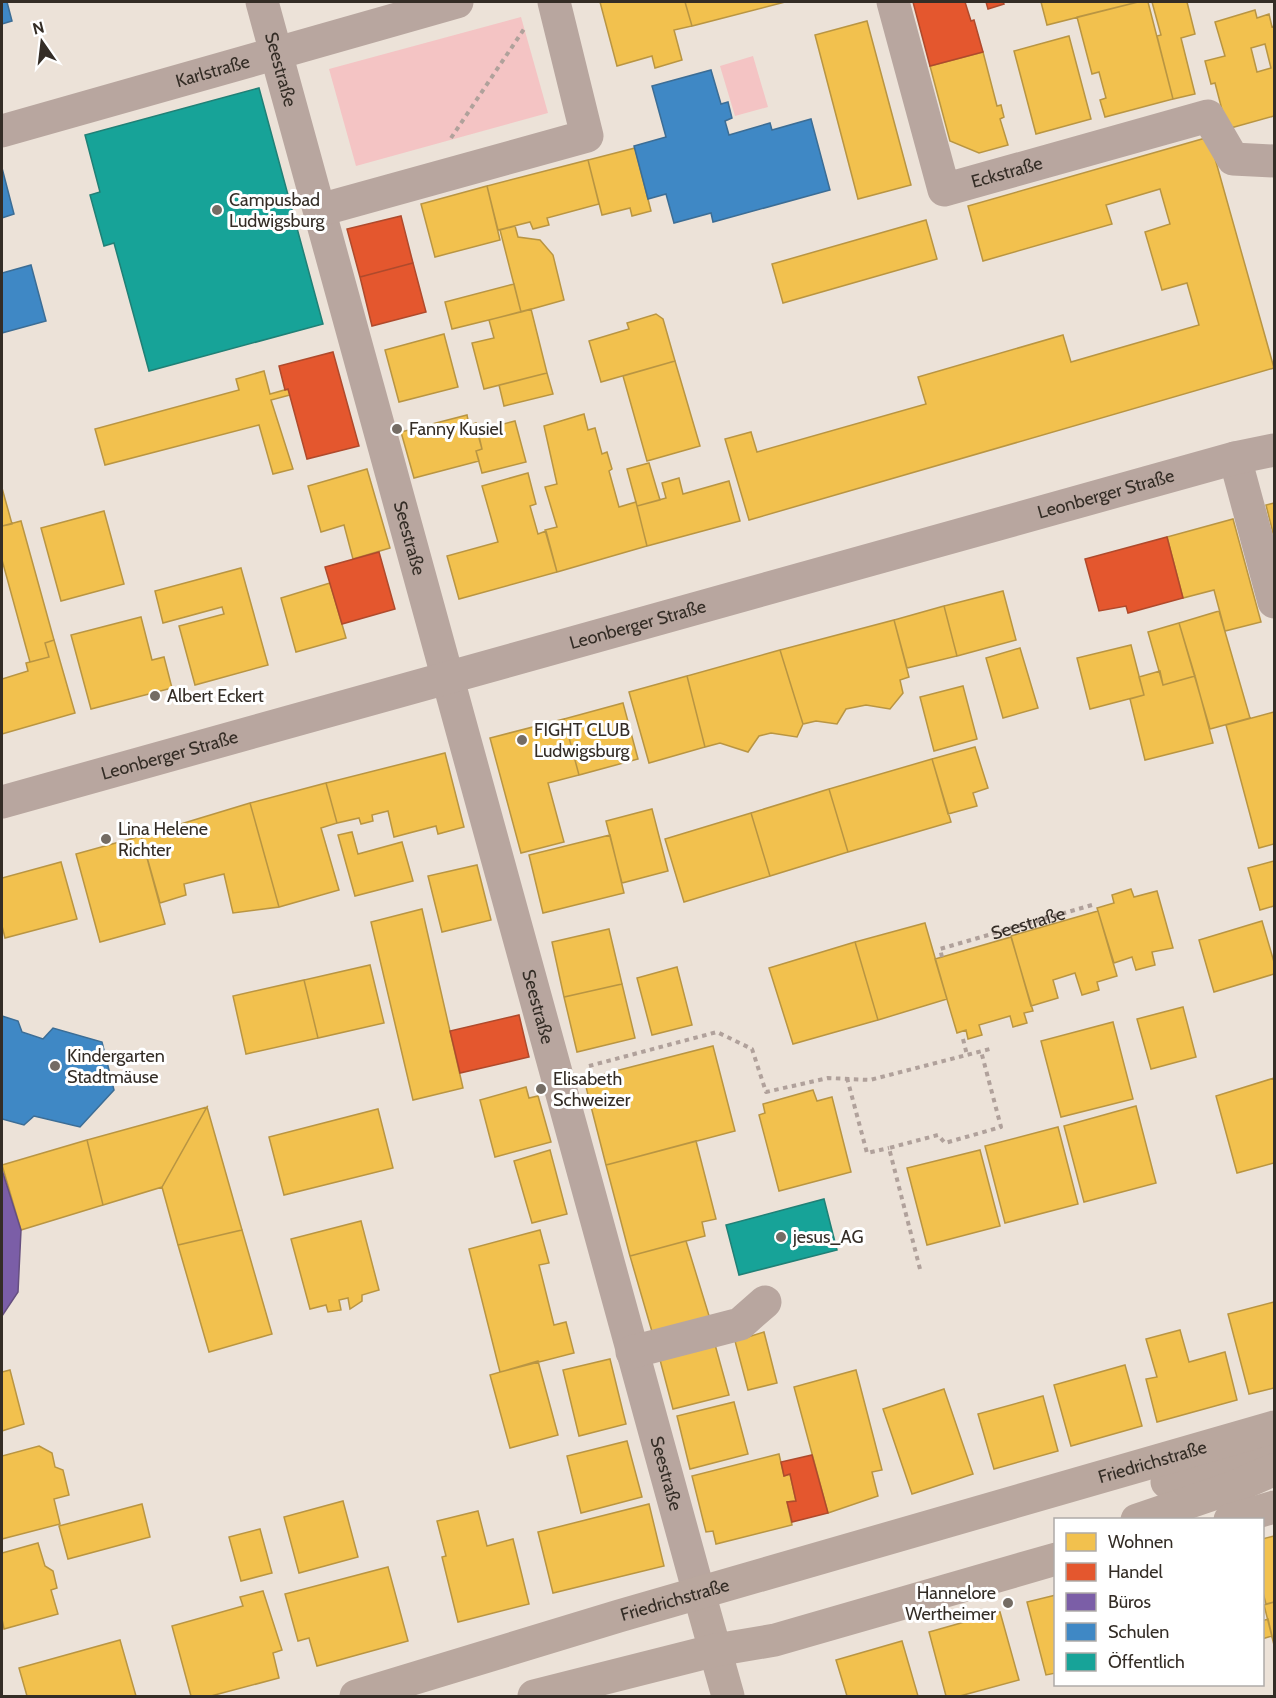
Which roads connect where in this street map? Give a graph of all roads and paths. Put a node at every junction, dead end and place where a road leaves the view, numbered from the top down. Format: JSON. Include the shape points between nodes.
{"nodes":[{"id":1,"x":262,"y":2,"type":"edge"},
{"id":2,"x":457,"y":2,"type":"edge"},
{"id":3,"x":893,"y":2,"type":"edge"},
{"id":4,"x":542,"y":11,"type":"edge"},
{"id":5,"x":277,"y":53,"type":"junction"},
{"id":6,"x":2,"y":131,"type":"edge"},
{"id":7,"x":1275,"y":161,"type":"edge"},
{"id":8,"x":421,"y":183,"type":"junction"},
{"id":9,"x":320,"y":210,"type":"junction"},
{"id":10,"x":1275,"y":450,"type":"edge"},
{"id":11,"x":1235,"y":458,"type":"junction"},
{"id":12,"x":1275,"y":602,"type":"edge"},
{"id":13,"x":448,"y":677,"type":"junction"},
{"id":14,"x":2,"y":802,"type":"edge"},
{"id":15,"x":1092,"y":905,"type":"dead end"},
{"id":16,"x":942,"y":957,"type":"dead end"},
{"id":17,"x":963,"y":1039,"type":"dead end"},
{"id":18,"x":990,"y":1049,"type":"dead end"},
{"id":19,"x":981,"y":1051,"type":"junction"},
{"id":20,"x":967,"y":1055,"type":"junction"},
{"id":21,"x":557,"y":1075,"type":"junction"},
{"id":22,"x":847,"y":1078,"type":"junction"},
{"id":23,"x":889,"y":1148,"type":"junction"},
{"id":24,"x":920,"y":1269,"type":"dead end"},
{"id":25,"x":765,"y":1302,"type":"dead end"},
{"id":26,"x":632,"y":1352,"type":"junction"},
{"id":27,"x":1275,"y":1427,"type":"edge"},
{"id":28,"x":1275,"y":1456,"type":"edge"},
{"id":29,"x":1275,"y":1470,"type":"edge"},
{"id":30,"x":1275,"y":1507,"type":"edge"},
{"id":31,"x":993,"y":1509,"type":"junction"},
{"id":32,"x":1143,"y":1518,"type":"edge"},
{"id":33,"x":1237,"y":1518,"type":"edge"},
{"id":34,"x":1054,"y":1560,"type":"edge"},
{"id":35,"x":699,"y":1593,"type":"junction"},
{"id":36,"x":716,"y":1650,"type":"junction"},
{"id":37,"x":356,"y":1696,"type":"edge"},
{"id":38,"x":534,"y":1696,"type":"edge"},
{"id":39,"x":728,"y":1696,"type":"edge"}],
"edges":[{"from":1,"to":5,"type":"street","name":"Seestraße"},
{"from":2,"to":5,"type":"street","name":"Karlstraße"},
{"from":3,"to":7,"type":"street","name":"Eckstraße","via":[[944,190],[1208,116],[1233,159]]},
{"from":4,"to":8,"type":"path"},
{"from":4,"to":8,"type":"street","via":[[587,136]]},
{"from":5,"to":6,"type":"street","name":"Karlstraße"},
{"from":5,"to":9,"type":"street","name":"Seestraße"},
{"from":8,"to":9,"type":"street"},
{"from":9,"to":13,"type":"street","name":"Seestraße"},
{"from":10,"to":11,"type":"street","name":"Leonberger Straße"},
{"from":11,"to":12,"type":"street"},
{"from":11,"to":13,"type":"street","name":"Leonberger Straße"},
{"from":13,"to":14,"type":"street","name":"Leonberger Straße"},
{"from":13,"to":21,"type":"street","name":"Seestraße"},
{"from":15,"to":16,"type":"path","name":"Seestraße","via":[[940,949]]},
{"from":17,"to":20,"type":"path"},
{"from":18,"to":19,"type":"path"},
{"from":19,"to":20,"type":"path"},
{"from":19,"to":23,"type":"path","via":[[1001,1127],[945,1143],[938,1135]]},
{"from":20,"to":22,"type":"path","via":[[870,1080]]},
{"from":21,"to":22,"type":"path","via":[[717,1032],[752,1048],[766,1092],[828,1078]]},
{"from":21,"to":26,"type":"street","name":"Seestraße"},
{"from":22,"to":23,"type":"path","via":[[867,1153]]},
{"from":23,"to":24,"type":"path"},
{"from":25,"to":26,"type":"street","via":[[740,1324]]},
{"from":26,"to":35,"type":"street","name":"Seestraße"},
{"from":27,"to":31,"type":"main road","name":"Friedrichstraße"},
{"from":28,"to":31,"type":"main road","name":"Friedrichstraße","via":[[1062,1505]]},
{"from":29,"to":32,"type":"main road"},
{"from":30,"to":33,"type":"main road"},
{"from":31,"to":35,"type":"main road","name":"Friedrichstraße"},
{"from":34,"to":36,"type":"main road","via":[[775,1640]]},
{"from":35,"to":36,"type":"main road"},
{"from":35,"to":37,"type":"main road","name":"Friedrichstraße"},
{"from":36,"to":38,"type":"main road"},
{"from":36,"to":39,"type":"main road"}]}
